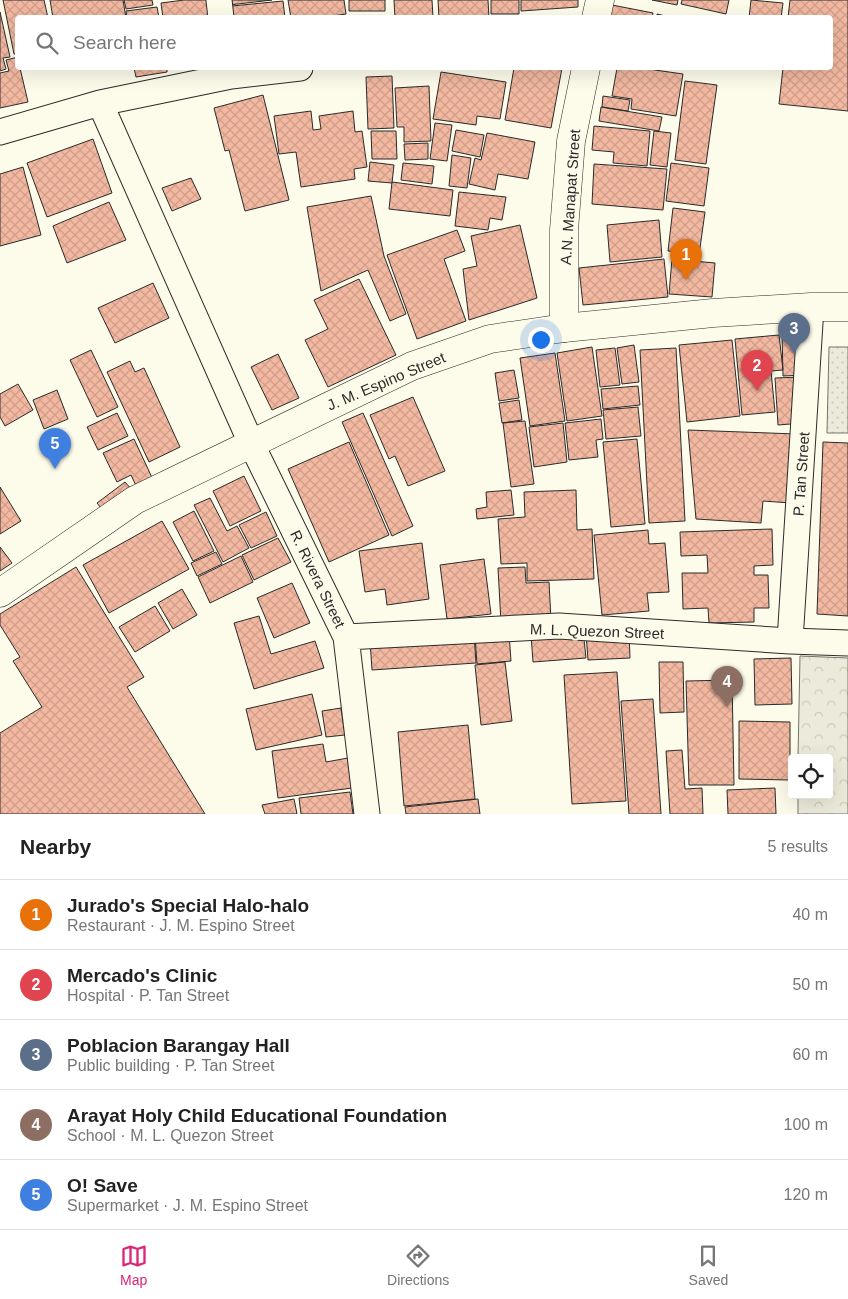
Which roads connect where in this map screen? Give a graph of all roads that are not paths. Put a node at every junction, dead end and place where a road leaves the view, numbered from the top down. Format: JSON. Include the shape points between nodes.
{"nodes":[{"id":1,"x":218,"y":0,"type":"edge"},
{"id":2,"x":600,"y":0,"type":"edge"},
{"id":3,"x":220,"y":15,"type":"edge"},
{"id":4,"x":597,"y":15,"type":"edge"},
{"id":5,"x":265,"y":70,"type":"edge"},
{"id":6,"x":586,"y":70,"type":"edge"},
{"id":7,"x":230,"y":72,"type":"edge"},
{"id":8,"x":100,"y":103,"type":"junction"},
{"id":9,"x":0,"y":132,"type":"edge"},
{"id":10,"x":811,"y":307,"type":"junction"},
{"id":11,"x":848,"y":307,"type":"edge"},
{"id":12,"x":564,"y":328,"type":"junction"},
{"id":13,"x":251,"y":442,"type":"junction"},
{"id":14,"x":0,"y":593,"type":"edge"},
{"id":15,"x":346,"y":636,"type":"junction"},
{"id":16,"x":790,"y":641,"type":"junction"},
{"id":17,"x":848,"y":642,"type":"edge"},
{"id":18,"x":367,"y":814,"type":"edge"}],
"edges":[{"from":1,"to":3,"type":"street"},
{"from":2,"to":4,"type":"main road"},
{"from":5,"to":7,"type":"street"},
{"from":6,"to":12,"type":"main road","name":"A.N. Manapat Street","via":[[571,141],[564,230]]},
{"from":7,"to":8,"type":"street"},
{"from":8,"to":9,"type":"street"},
{"from":8,"to":13,"type":"street","name":"R. Rivera Street"},
{"from":10,"to":11,"type":"main road","name":"J. M. Espino Street"},
{"from":10,"to":12,"type":"main road","name":"J. M. Espino Street"},
{"from":10,"to":16,"type":"street","name":"P. Tan Street"},
{"from":12,"to":13,"type":"main road","name":"J. M. Espino Street","via":[[490,339],[412,366]]},
{"from":13,"to":14,"type":"main road","name":"J. M. Espino Street","via":[[135,500]]},
{"from":13,"to":15,"type":"street","name":"R. Rivera Street"},
{"from":15,"to":16,"type":"street","name":"M. L. Quezon Street","via":[[559,626]]},
{"from":15,"to":18,"type":"street","name":"R. Rivera Street"},
{"from":16,"to":17,"type":"street","name":"M. L. Quezon Street"}]}
